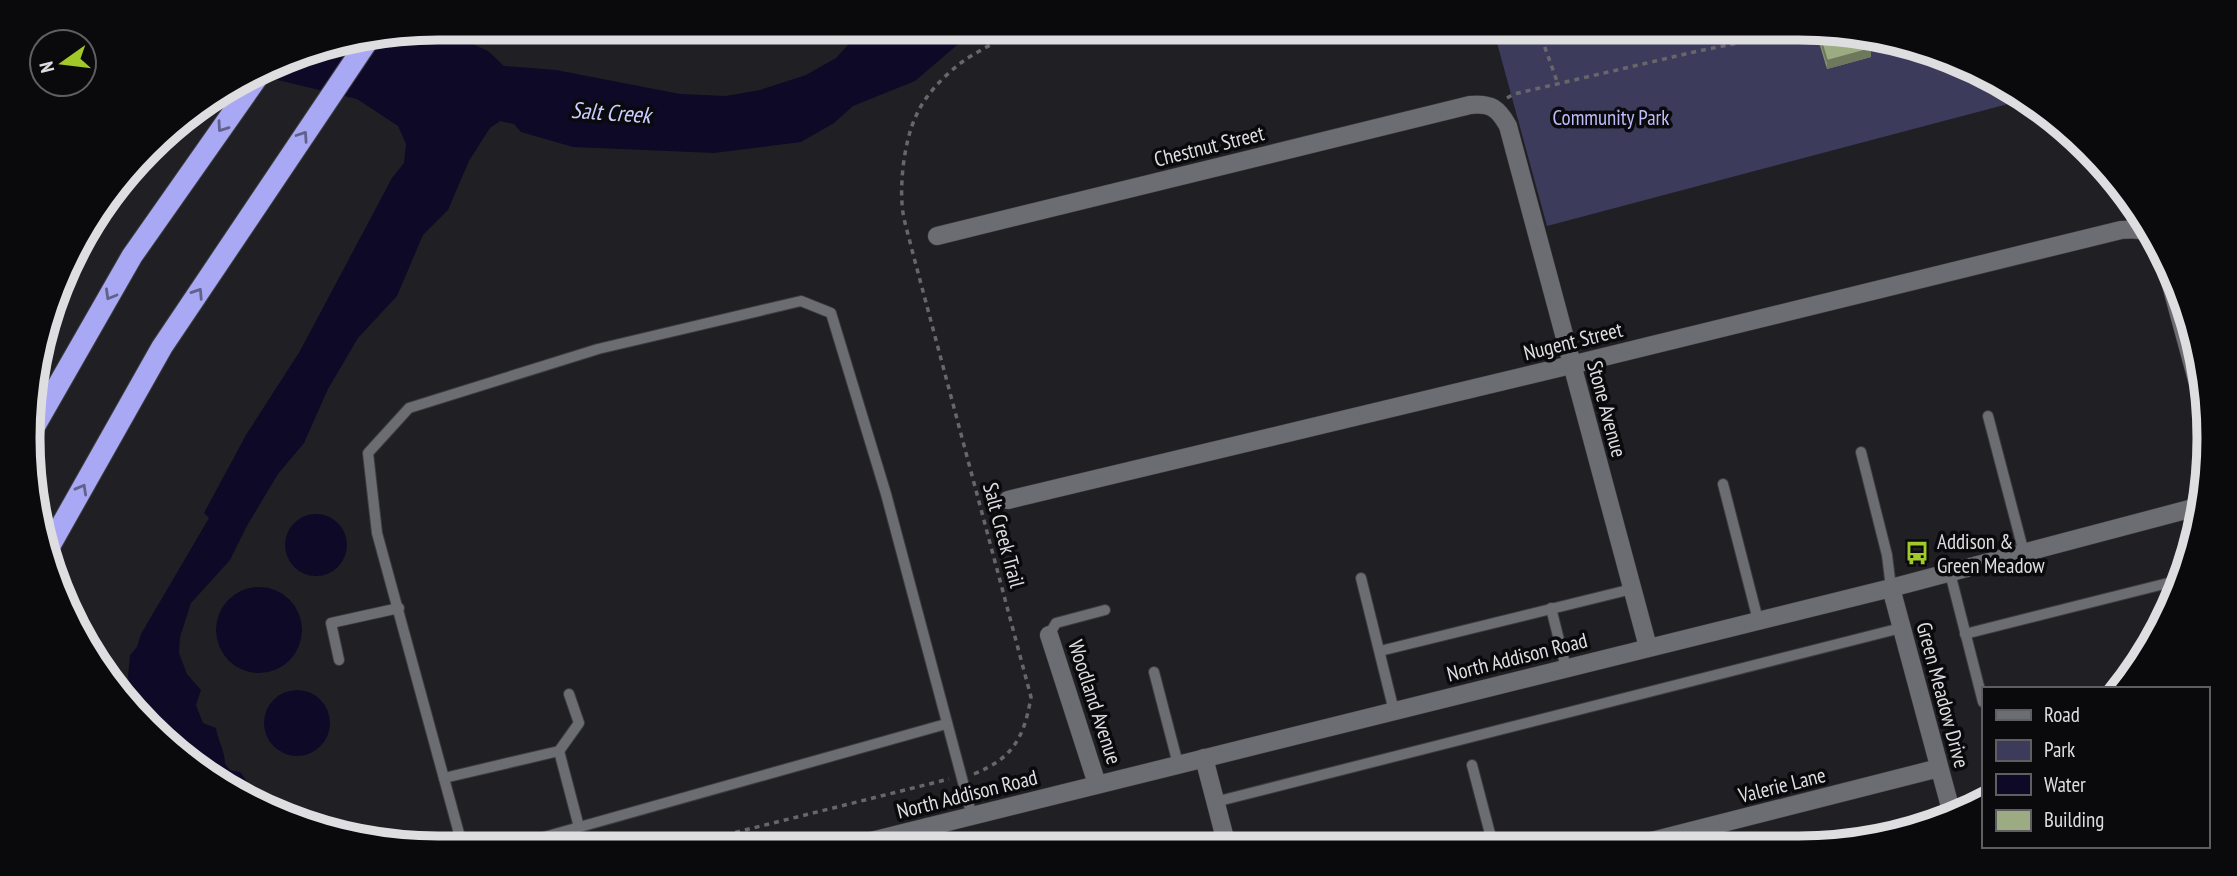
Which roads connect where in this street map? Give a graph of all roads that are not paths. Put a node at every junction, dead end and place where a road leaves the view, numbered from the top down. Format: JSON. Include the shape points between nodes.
{"nodes":[{"id":1,"x":363,"y":48,"type":"edge"},
{"id":2,"x":250,"y":88,"type":"edge"},
{"id":3,"x":1493,"y":106,"type":"joint"},
{"id":4,"x":2137,"y":229,"type":"edge"},
{"id":5,"x":937,"y":236,"type":"dead end"},
{"id":6,"x":1571,"y":365,"type":"junction"},
{"id":7,"x":41,"y":415,"type":"edge"},
{"id":8,"x":1988,"y":416,"type":"dead end"},
{"id":9,"x":1861,"y":452,"type":"dead end"},
{"id":10,"x":1723,"y":484,"type":"dead end"},
{"id":11,"x":1008,"y":500,"type":"dead end"},
{"id":12,"x":2190,"y":509,"type":"edge"},
{"id":13,"x":53,"y":538,"type":"edge"},
{"id":14,"x":2024,"y":553,"type":"junction"},
{"id":15,"x":1950,"y":573,"type":"junction"},
{"id":16,"x":1361,"y":578,"type":"dead end"},
{"id":17,"x":2169,"y":583,"type":"edge"},
{"id":18,"x":1891,"y":587,"type":"junction"},
{"id":19,"x":1632,"y":589,"type":"junction"},
{"id":20,"x":399,"y":608,"type":"junction"},
{"id":21,"x":1551,"y":608,"type":"junction"},
{"id":22,"x":1105,"y":610,"type":"dead end"},
{"id":23,"x":1758,"y":620,"type":"junction"},
{"id":24,"x":1901,"y":628,"type":"junction"},
{"id":25,"x":1965,"y":634,"type":"junction"},
{"id":26,"x":1049,"y":635,"type":"joint"},
{"id":27,"x":1648,"y":647,"type":"junction"},
{"id":28,"x":1380,"y":651,"type":"junction"},
{"id":29,"x":339,"y":660,"type":"dead end"},
{"id":30,"x":1566,"y":668,"type":"junction"},
{"id":31,"x":1154,"y":672,"type":"dead end"},
{"id":32,"x":569,"y":694,"type":"dead end"},
{"id":33,"x":1982,"y":698,"type":"edge"},
{"id":34,"x":1394,"y":711,"type":"junction"},
{"id":35,"x":946,"y":723,"type":"junction"},
{"id":36,"x":559,"y":751,"type":"junction"},
{"id":37,"x":1204,"y":758,"type":"junction"},
{"id":38,"x":1178,"y":764,"type":"junction"},
{"id":39,"x":1472,"y":765,"type":"dead end"},
{"id":40,"x":1939,"y":768,"type":"junction"},
{"id":41,"x":444,"y":778,"type":"junction"},
{"id":42,"x":1097,"y":784,"type":"junction"},
{"id":43,"x":1215,"y":802,"type":"junction"},
{"id":44,"x":1950,"y":806,"type":"edge"},
{"id":45,"x":972,"y":816,"type":"junction"},
{"id":46,"x":579,"y":827,"type":"junction"},
{"id":47,"x":927,"y":827,"type":"junction"},
{"id":48,"x":460,"y":836,"type":"edge"},
{"id":49,"x":547,"y":836,"type":"edge"},
{"id":50,"x":891,"y":836,"type":"edge"},
{"id":51,"x":929,"y":836,"type":"edge"},
{"id":52,"x":1224,"y":836,"type":"edge"},
{"id":53,"x":1491,"y":836,"type":"edge"},
{"id":54,"x":1671,"y":836,"type":"edge"}],
"edges":[{"from":13,"to":1,"type":"highway","one_way":true,"via":[[162,347]]},
{"from":2,"to":7,"type":"highway","one_way":true,"via":[[132,256]]},
{"from":3,"to":5,"type":"street","name":"Chestnut Street","via":[[1470,105]]},
{"from":3,"to":6,"type":"street","name":"Stone Avenue","via":[[1508,126]]},
{"from":4,"to":6,"type":"street","name":"Nugent Street"},
{"from":6,"to":11,"type":"street","name":"Nugent Street"},
{"from":6,"to":19,"type":"street","name":"Stone Avenue"},
{"from":8,"to":14,"type":"lane"},
{"from":9,"to":18,"type":"lane"},
{"from":10,"to":23,"type":"lane"},
{"from":12,"to":14,"type":"street","name":"North Addison Road"},
{"from":14,"to":15,"type":"street","name":"North Addison Road"},
{"from":15,"to":18,"type":"street","name":"North Addison Road"},
{"from":15,"to":25,"type":"lane"},
{"from":16,"to":28,"type":"lane"},
{"from":17,"to":25,"type":"lane"},
{"from":18,"to":23,"type":"street","name":"North Addison Road"},
{"from":18,"to":24,"type":"street","name":"Green Meadow Drive"},
{"from":19,"to":21,"type":"lane"},
{"from":19,"to":27,"type":"street","name":"Stone Avenue"},
{"from":20,"to":29,"type":"lane","via":[[331,623]]},
{"from":20,"to":35,"type":"lane","via":[[377,533],[368,453],[409,408],[598,349],[801,301],[831,313],[886,494]]},
{"from":20,"to":41,"type":"lane"},
{"from":21,"to":28,"type":"lane"},
{"from":21,"to":30,"type":"lane"},
{"from":22,"to":26,"type":"lane","via":[[1056,623]]},
{"from":23,"to":27,"type":"street","name":"North Addison Road"},
{"from":24,"to":40,"type":"street","name":"Green Meadow Drive"},
{"from":24,"to":43,"type":"lane"},
{"from":25,"to":33,"type":"lane"},
{"from":26,"to":42,"type":"street","name":"Woodland Avenue"},
{"from":27,"to":30,"type":"street","name":"North Addison Road"},
{"from":28,"to":34,"type":"lane"},
{"from":30,"to":34,"type":"street","name":"North Addison Road"},
{"from":31,"to":38,"type":"lane"},
{"from":32,"to":36,"type":"lane","via":[[579,723]]},
{"from":34,"to":37,"type":"street","name":"North Addison Road"},
{"from":35,"to":45,"type":"lane"},
{"from":35,"to":46,"type":"lane"},
{"from":36,"to":41,"type":"lane"},
{"from":36,"to":46,"type":"lane"},
{"from":37,"to":38,"type":"street","name":"North Addison Road"},
{"from":37,"to":43,"type":"street"},
{"from":38,"to":42,"type":"street","name":"North Addison Road"},
{"from":39,"to":53,"type":"lane"},
{"from":40,"to":44,"type":"street","name":"Green Meadow Drive"},
{"from":40,"to":54,"type":"street","name":"Valerie Lane"},
{"from":41,"to":48,"type":"lane"},
{"from":42,"to":45,"type":"street","name":"North Addison Road"},
{"from":43,"to":52,"type":"street"},
{"from":45,"to":47,"type":"street","name":"North Addison Road"},
{"from":46,"to":49,"type":"lane"},
{"from":47,"to":50,"type":"street","name":"North Addison Road"},
{"from":47,"to":51,"type":"street"}]}
